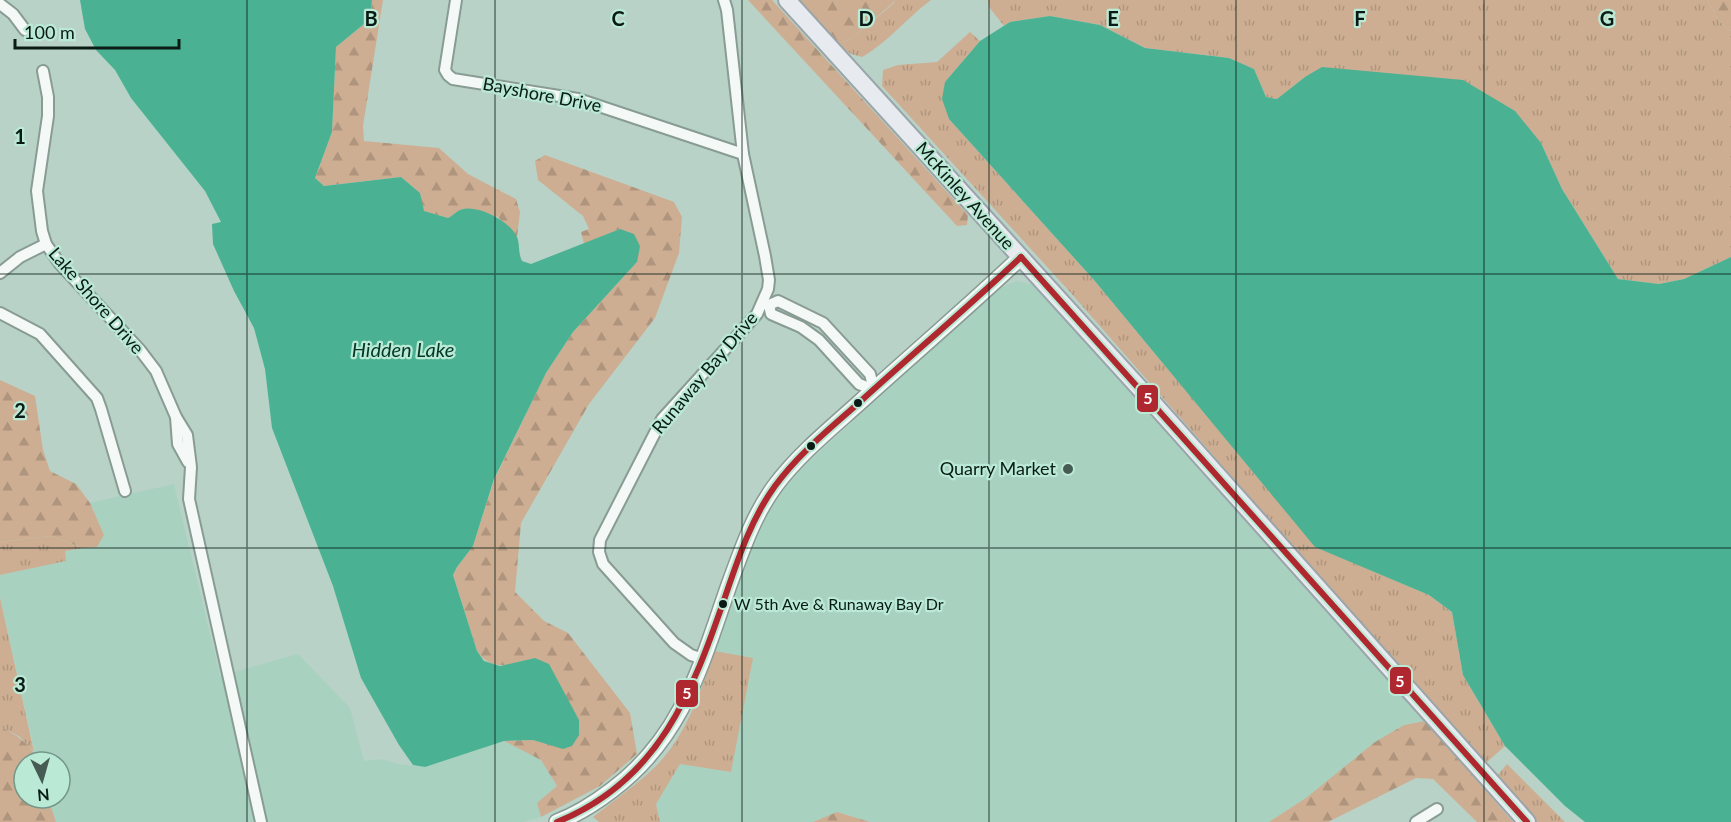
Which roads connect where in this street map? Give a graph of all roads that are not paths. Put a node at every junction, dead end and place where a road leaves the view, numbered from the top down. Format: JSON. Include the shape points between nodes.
{"nodes":[{"id":1,"x":456,"y":0,"type":"edge"},
{"id":2,"x":724,"y":0,"type":"edge"},
{"id":3,"x":787,"y":0,"type":"edge"},
{"id":4,"x":0,"y":4,"type":"edge"},
{"id":5,"x":25,"y":30,"type":"dead end"},
{"id":6,"x":43,"y":71,"type":"dead end"},
{"id":7,"x":742,"y":154,"type":"junction"},
{"id":8,"x":46,"y":244,"type":"junction"},
{"id":9,"x":1021,"y":257,"type":"junction"},
{"id":10,"x":0,"y":273,"type":"edge"},
{"id":11,"x":766,"y":304,"type":"junction"},
{"id":12,"x":0,"y":313,"type":"edge"},
{"id":13,"x":874,"y":390,"type":"junction"},
{"id":14,"x":124,"y":491,"type":"dead end"},
{"id":15,"x":703,"y":659,"type":"junction"},
{"id":16,"x":1437,"y":809,"type":"dead end"},
{"id":17,"x":261,"y":822,"type":"edge"},
{"id":18,"x":557,"y":822,"type":"edge"},
{"id":19,"x":1416,"y":822,"type":"edge"},
{"id":20,"x":1527,"y":822,"type":"edge"}],
"edges":[{"from":1,"to":7,"type":"street","name":"Bayshore Drive","via":[[445,70],[453,79],[578,99]]},
{"from":2,"to":7,"type":"street","name":"Runaway Bay Drive"},
{"from":3,"to":9,"type":"main road","name":"McKinley Avenue"},
{"from":4,"to":5,"type":"street"},
{"from":6,"to":8,"type":"street","name":"Lake Shore Drive","via":[[48,116],[37,191]]},
{"from":7,"to":11,"type":"street","name":"Runaway Bay Drive","via":[[769,280]]},
{"from":8,"to":10,"type":"street"},
{"from":8,"to":17,"type":"street","name":"Lake Shore Drive","via":[[156,371],[176,417],[178,444],[191,467],[189,499],[193,521]]},
{"from":9,"to":13,"type":"main road"},
{"from":9,"to":20,"type":"main road","name":"McKinley Avenue"},
{"from":11,"to":13,"type":"street","via":[[771,314],[819,340],[859,384]]},
{"from":11,"to":15,"type":"street","name":"Runaway Bay Drive","via":[[662,419],[600,540],[603,564],[674,643]]},
{"from":12,"to":14,"type":"street","via":[[40,334],[97,398]]},
{"from":13,"to":15,"type":"main road","via":[[814,444],[765,500],[745,542]]},
{"from":15,"to":18,"type":"main road","via":[[682,709],[648,757],[601,799]]},
{"from":16,"to":19,"type":"street"}]}
